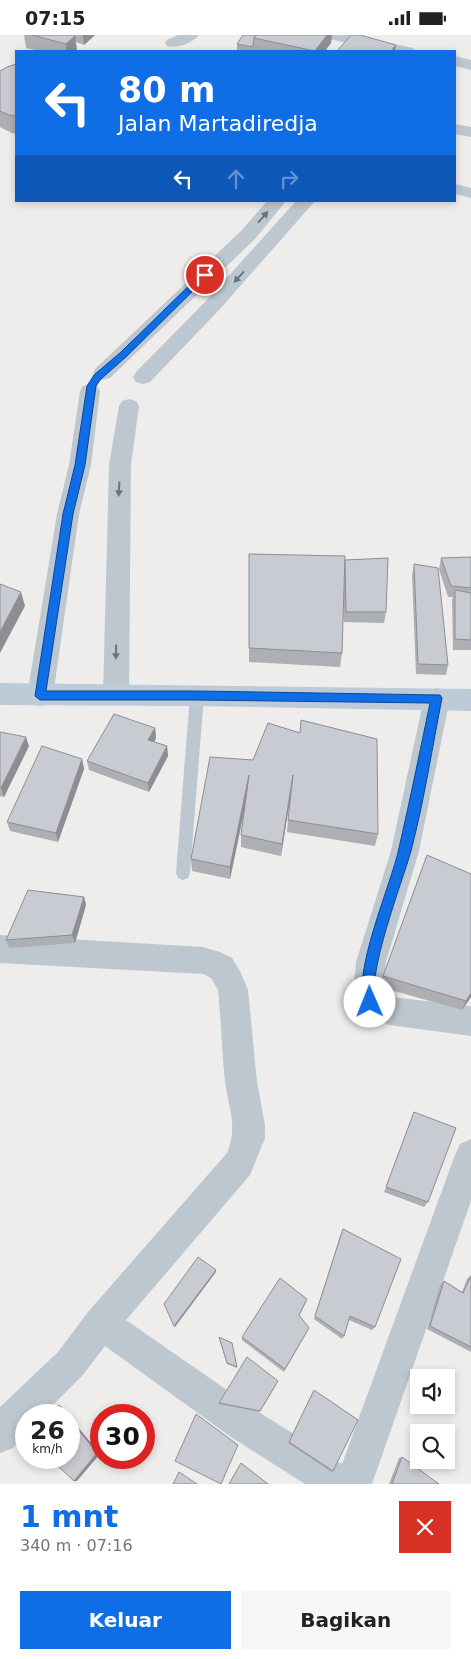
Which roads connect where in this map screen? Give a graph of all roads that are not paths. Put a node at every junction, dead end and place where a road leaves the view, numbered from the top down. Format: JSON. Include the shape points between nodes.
{"nodes":[{"id":1,"x":191,"y":35,"type":"edge"},
{"id":2,"x":329,"y":35,"type":"edge"},
{"id":3,"x":171,"y":43,"type":"edge"},
{"id":4,"x":402,"y":50,"type":"edge"},
{"id":5,"x":456,"y":61,"type":"edge"},
{"id":6,"x":471,"y":65,"type":"edge"},
{"id":7,"x":456,"y":129,"type":"edge"},
{"id":8,"x":471,"y":132,"type":"edge"},
{"id":9,"x":456,"y":189,"type":"edge"},
{"id":10,"x":471,"y":193,"type":"edge"},
{"id":11,"x":276,"y":202,"type":"edge"},
{"id":12,"x":305,"y":202,"type":"edge"},
{"id":13,"x":248,"y":235,"type":"junction"},
{"id":14,"x":270,"y":242,"type":"junction"},
{"id":15,"x":143,"y":377,"type":"junction"},
{"id":16,"x":97,"y":382,"type":"junction"},
{"id":17,"x":130,"y":406,"type":"junction"},
{"id":18,"x":80,"y":465,"type":"junction"},
{"id":19,"x":120,"y":465,"type":"junction"},
{"id":20,"x":0,"y":694,"type":"edge"},
{"id":21,"x":116,"y":695,"type":"junction"},
{"id":22,"x":197,"y":695,"type":"junction"},
{"id":23,"x":40,"y":696,"type":"junction"},
{"id":24,"x":436,"y":698,"type":"junction"},
{"id":25,"x":471,"y":700,"type":"edge"},
{"id":26,"x":183,"y":873,"type":"dead end"},
{"id":27,"x":0,"y":949,"type":"edge"},
{"id":28,"x":471,"y":1021,"type":"edge"},
{"id":29,"x":471,"y":1155,"type":"edge"},
{"id":30,"x":100,"y":1324,"type":"junction"},
{"id":31,"x":0,"y":1435,"type":"edge"},
{"id":32,"x":339,"y":1484,"type":"edge"},
{"id":33,"x":353,"y":1484,"type":"edge"}],
"edges":[{"from":1,"to":3,"type":"street"},
{"from":2,"to":4,"type":"street"},
{"from":5,"to":6,"type":"street"},
{"from":7,"to":8,"type":"street"},
{"from":9,"to":10,"type":"street"},
{"from":13,"to":11,"type":"street","one_way":true},
{"from":12,"to":14,"type":"street"},
{"from":13,"to":14,"type":"street"},
{"from":13,"to":16,"type":"street"},
{"from":14,"to":15,"type":"street","one_way":true},
{"from":15,"to":16,"type":"street","via":[[125,369]]},
{"from":15,"to":17,"type":"street","via":[[148,386],[146,395]]},
{"from":16,"to":17,"type":"street","via":[[92,395],[101,403],[114,407]]},
{"from":16,"to":18,"type":"street"},
{"from":17,"to":19,"type":"street"},
{"from":18,"to":19,"type":"street"},
{"from":18,"to":23,"type":"street","via":[[68,514]]},
{"from":19,"to":21,"type":"street","one_way":true},
{"from":20,"to":23,"type":"main road"},
{"from":21,"to":22,"type":"main road"},
{"from":21,"to":23,"type":"main road"},
{"from":22,"to":24,"type":"main road"},
{"from":22,"to":26,"type":"lane"},
{"from":24,"to":25,"type":"main road"},
{"from":24,"to":28,"type":"street","via":[[405,851],[371,962],[368,997],[370,1002],[389,1011]]},
{"from":27,"to":30,"type":"street","via":[[205,960],[220,965],[233,990],[241,1082],[249,1125],[249,1138],[239,1164]]},
{"from":29,"to":33,"type":"street"},
{"from":30,"to":31,"type":"street","via":[[70,1364]]},
{"from":30,"to":32,"type":"street","via":[[244,1424]]}]}
